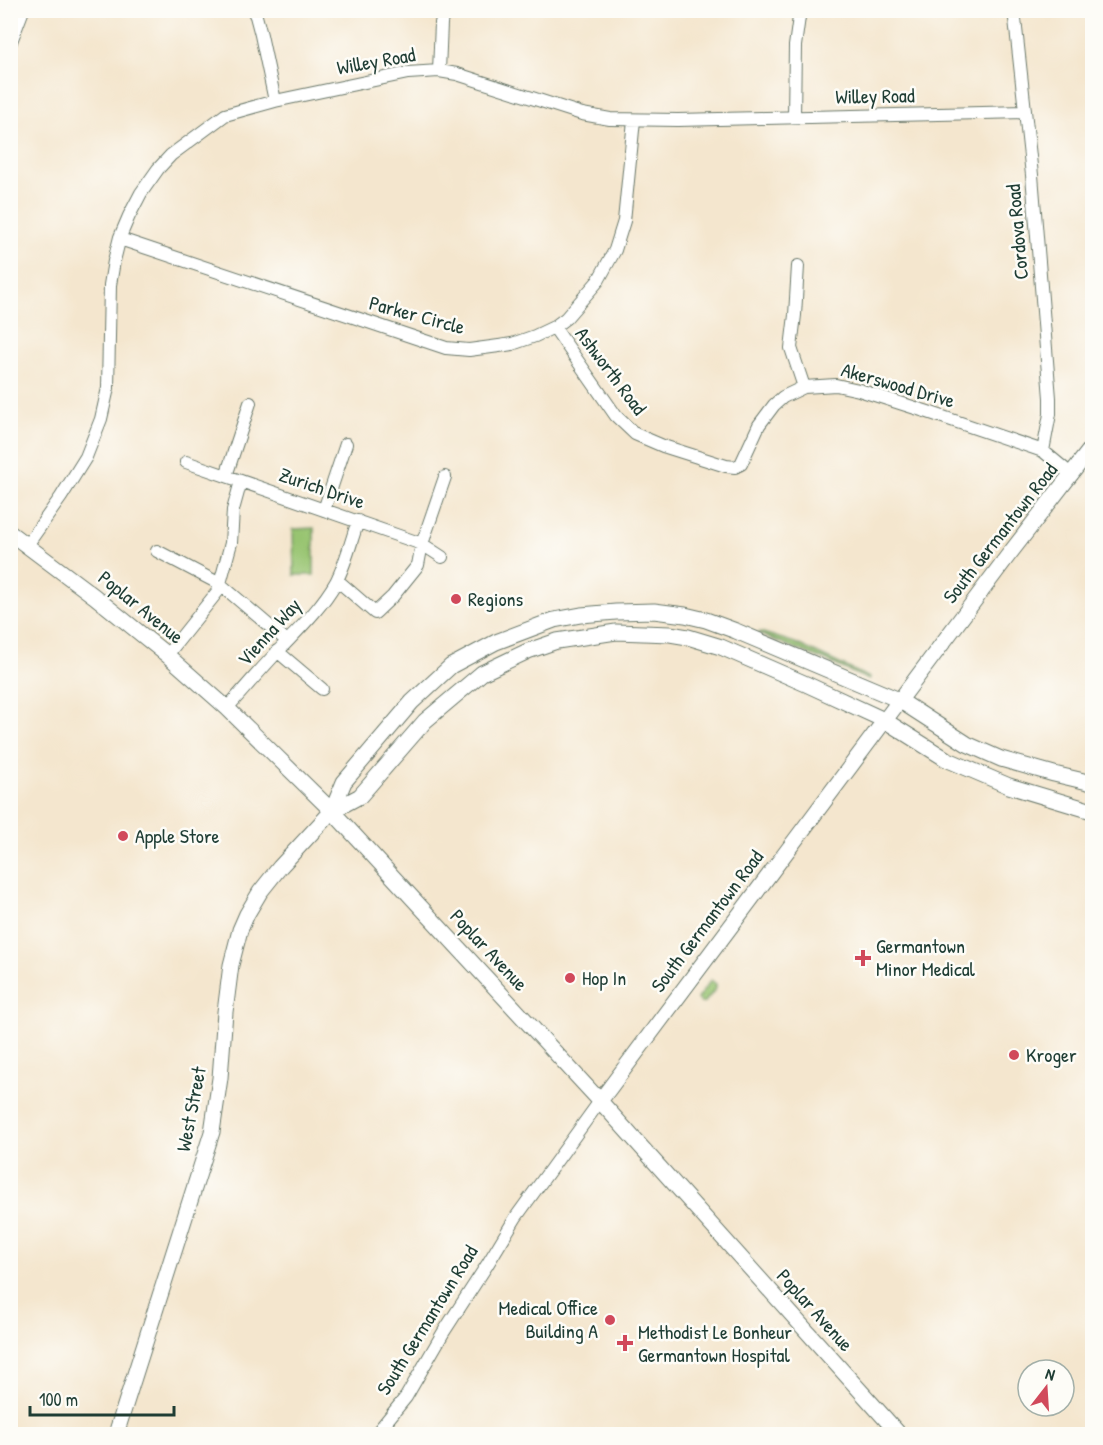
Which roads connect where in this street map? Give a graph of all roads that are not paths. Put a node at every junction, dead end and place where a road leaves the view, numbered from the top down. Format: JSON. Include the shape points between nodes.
{"nodes":[{"id":1,"x":23,"y":10,"type":"edge"},
{"id":2,"x":253,"y":10,"type":"edge"},
{"id":3,"x":444,"y":10,"type":"edge"},
{"id":4,"x":800,"y":10,"type":"edge"},
{"id":5,"x":1014,"y":10,"type":"edge"},
{"id":6,"x":10,"y":44,"type":"edge"},
{"id":7,"x":439,"y":71,"type":"junction"},
{"id":8,"x":275,"y":101,"type":"junction"},
{"id":9,"x":1025,"y":112,"type":"junction"},
{"id":10,"x":794,"y":117,"type":"junction"},
{"id":11,"x":634,"y":120,"type":"junction"},
{"id":12,"x":120,"y":239,"type":"junction"},
{"id":13,"x":798,"y":266,"type":"dead end"},
{"id":14,"x":554,"y":327,"type":"junction"},
{"id":15,"x":804,"y":387,"type":"junction"},
{"id":16,"x":250,"y":403,"type":"dead end"},
{"id":17,"x":346,"y":444,"type":"dead end"},
{"id":18,"x":1092,"y":447,"type":"edge"},
{"id":19,"x":1043,"y":451,"type":"junction"},
{"id":20,"x":186,"y":462,"type":"dead end"},
{"id":21,"x":741,"y":464,"type":"joint"},
{"id":22,"x":1072,"y":475,"type":"junction"},
{"id":23,"x":226,"y":476,"type":"junction"},
{"id":24,"x":445,"y":477,"type":"dead end"},
{"id":25,"x":241,"y":481,"type":"junction"},
{"id":26,"x":324,"y":510,"type":"junction"},
{"id":27,"x":358,"y":521,"type":"junction"},
{"id":28,"x":10,"y":533,"type":"edge"},
{"id":29,"x":422,"y":544,"type":"junction"},
{"id":30,"x":27,"y":545,"type":"junction"},
{"id":31,"x":157,"y":551,"type":"dead end"},
{"id":32,"x":442,"y":556,"type":"dead end"},
{"id":33,"x":337,"y":580,"type":"junction"},
{"id":34,"x":220,"y":584,"type":"junction"},
{"id":35,"x":287,"y":641,"type":"junction"},
{"id":36,"x":278,"y":651,"type":"junction"},
{"id":37,"x":167,"y":655,"type":"junction"},
{"id":38,"x":322,"y":689,"type":"dead end"},
{"id":39,"x":899,"y":700,"type":"junction"},
{"id":40,"x":227,"y":708,"type":"junction"},
{"id":41,"x":884,"y":720,"type":"junction"},
{"id":42,"x":1092,"y":783,"type":"edge"},
{"id":43,"x":332,"y":811,"type":"junction"},
{"id":44,"x":1092,"y":811,"type":"edge"},
{"id":45,"x":600,"y":1101,"type":"junction"},
{"id":46,"x":116,"y":1434,"type":"edge"},
{"id":47,"x":376,"y":1434,"type":"edge"},
{"id":48,"x":898,"y":1434,"type":"edge"}],
"edges":[{"from":1,"to":6,"type":"street"},
{"from":2,"to":8,"type":"street"},
{"from":3,"to":7,"type":"street"},
{"from":4,"to":10,"type":"street"},
{"from":5,"to":9,"type":"street","name":"Cordova Road"},
{"from":7,"to":8,"type":"street","name":"Willey Road","via":[[408,73]]},
{"from":7,"to":11,"type":"street","name":"Willey Road","via":[[582,114]]},
{"from":8,"to":12,"type":"street","name":"Willey Road","via":[[225,115],[171,155],[136,202]]},
{"from":9,"to":10,"type":"street","name":"Willey Road"},
{"from":9,"to":19,"type":"street","name":"Cordova Road","via":[[1050,398]]},
{"from":10,"to":11,"type":"street","name":"Willey Road"},
{"from":11,"to":14,"type":"street","name":"Parker Circle","via":[[624,221],[615,250],[598,281]]},
{"from":12,"to":14,"type":"street","name":"Parker Circle","via":[[446,348],[469,350],[512,344]]},
{"from":12,"to":30,"type":"street","name":"Willey Road","via":[[110,280],[108,388],[101,419],[86,457]]},
{"from":13,"to":15,"type":"street","via":[[791,348]]},
{"from":14,"to":21,"type":"street","name":"Ashworth Road","via":[[616,416],[635,434],[726,466]]},
{"from":15,"to":19,"type":"street","name":"Akerswood Drive","via":[[836,385],[859,390]]},
{"from":15,"to":21,"type":"street","name":"Akerswood Drive","via":[[783,397],[766,414]]},
{"from":16,"to":23,"type":"street"},
{"from":17,"to":26,"type":"street"},
{"from":18,"to":22,"type":"main road","name":"South Germantown Road"},
{"from":19,"to":22,"type":"street","name":"Akerswood Drive"},
{"from":20,"to":23,"type":"street","name":"Zurich Drive"},
{"from":22,"to":39,"type":"main road","name":"South Germantown Road"},
{"from":23,"to":25,"type":"street","name":"Zurich Drive"},
{"from":24,"to":29,"type":"street"},
{"from":25,"to":26,"type":"street","name":"Zurich Drive"},
{"from":25,"to":34,"type":"street"},
{"from":26,"to":27,"type":"street","name":"Zurich Drive"},
{"from":27,"to":29,"type":"street","name":"Zurich Drive"},
{"from":27,"to":33,"type":"street","name":"Vienna Way"},
{"from":28,"to":30,"type":"main road","name":"Poplar Avenue"},
{"from":29,"to":32,"type":"street","name":"Zurich Drive"},
{"from":29,"to":33,"type":"street","via":[[418,565],[375,613]]},
{"from":30,"to":37,"type":"main road","name":"Poplar Avenue"},
{"from":31,"to":34,"type":"street"},
{"from":33,"to":35,"type":"street","name":"Vienna Way","via":[[312,616]]},
{"from":34,"to":35,"type":"street"},
{"from":34,"to":37,"type":"street"},
{"from":35,"to":36,"type":"street","name":"Vienna Way"},
{"from":36,"to":38,"type":"street"},
{"from":36,"to":40,"type":"street","name":"Vienna Way"},
{"from":37,"to":40,"type":"main road","name":"Poplar Avenue"},
{"from":39,"to":41,"type":"main road","name":"South Germantown Road"},
{"from":39,"to":42,"type":"main road","via":[[967,744],[1001,759]]},
{"from":39,"to":43,"type":"main road","via":[[746,634],[685,615],[616,612],[554,620],[496,642],[452,666],[412,702],[344,782]]},
{"from":40,"to":43,"type":"main road","name":"Poplar Avenue"},
{"from":41,"to":43,"type":"main road","via":[[688,637],[616,632],[580,637],[528,651],[482,673],[424,721],[360,796]]},
{"from":41,"to":44,"type":"main road","via":[[946,759],[1009,786]]},
{"from":41,"to":45,"type":"main road","name":"South Germantown Road"},
{"from":43,"to":45,"type":"main road","name":"Poplar Avenue"},
{"from":43,"to":46,"type":"main road","name":"West Street","via":[[260,892],[240,930],[231,965],[212,1132]]},
{"from":45,"to":47,"type":"street","name":"South Germantown Road","via":[[516,1217],[406,1397]]},
{"from":45,"to":48,"type":"main road","name":"Poplar Avenue"}]}
